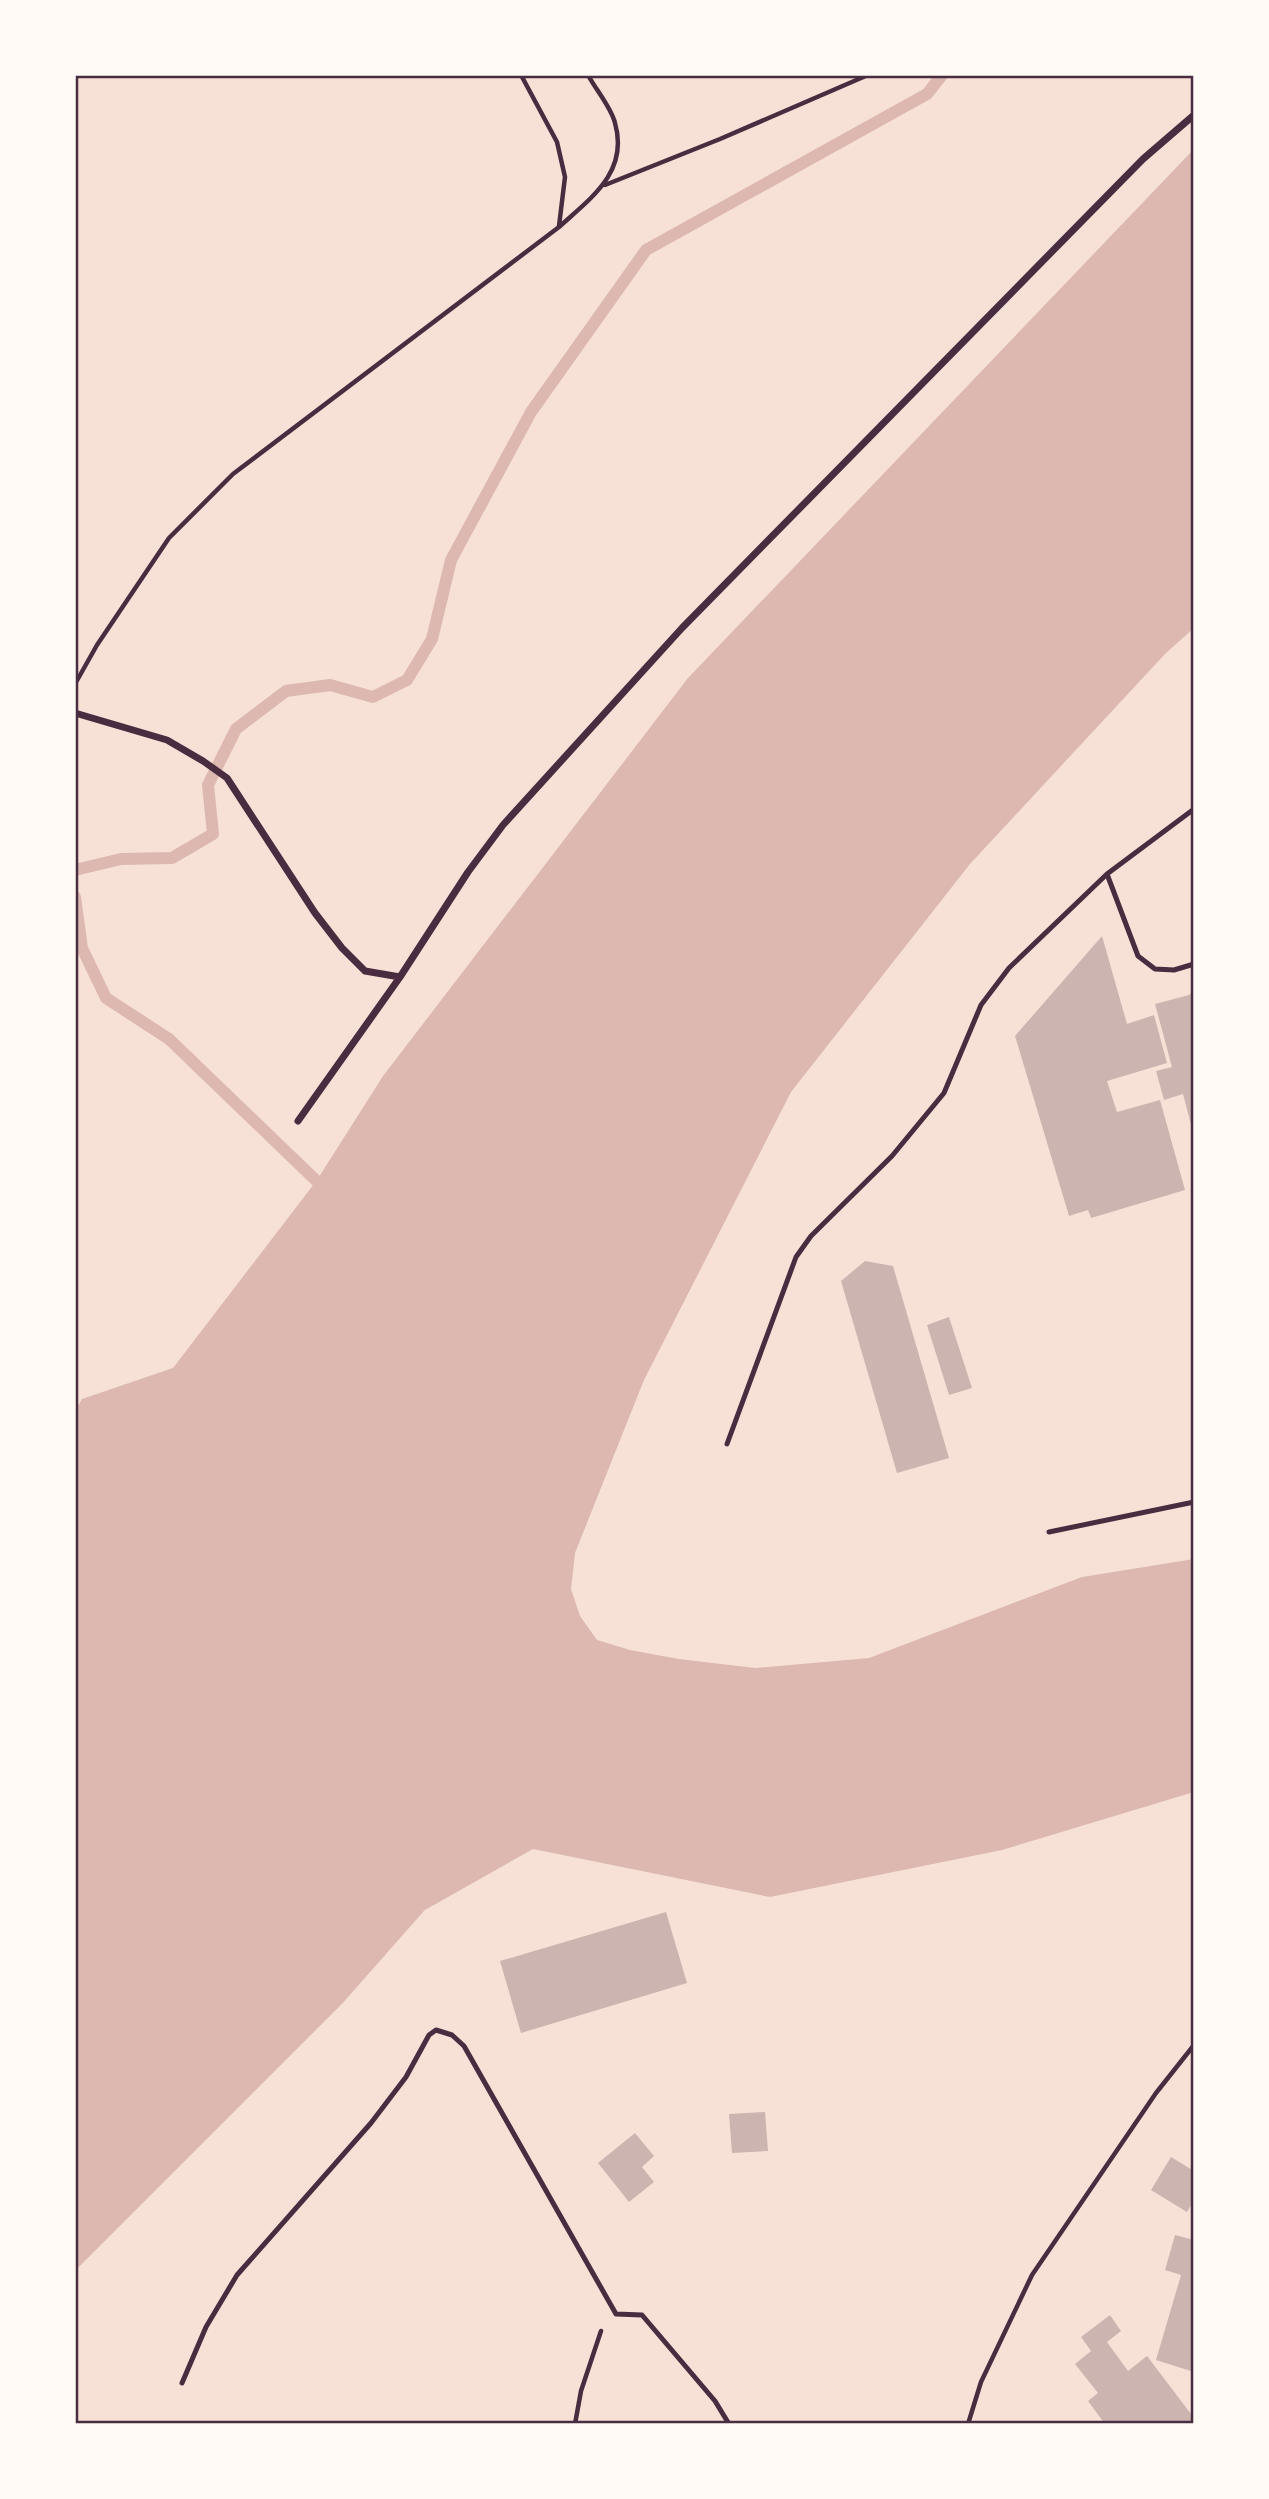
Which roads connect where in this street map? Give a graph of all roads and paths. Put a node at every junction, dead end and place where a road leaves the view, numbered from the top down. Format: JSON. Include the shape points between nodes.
{"nodes":[{"id":1,"x":521,"y":75,"type":"edge"},
{"id":2,"x":588,"y":75,"type":"edge"},
{"id":3,"x":867,"y":75,"type":"edge"},
{"id":4,"x":1194,"y":115,"type":"edge"},
{"id":5,"x":604,"y":185,"type":"junction"},
{"id":6,"x":559,"y":227,"type":"junction"},
{"id":7,"x":75,"y":684,"type":"edge"},
{"id":8,"x":77,"y":717,"type":"edge"},
{"id":9,"x":1194,"y":809,"type":"edge"},
{"id":10,"x":1107,"y":874,"type":"junction"},
{"id":11,"x":1194,"y":964,"type":"edge"},
{"id":12,"x":400,"y":977,"type":"junction"},
{"id":13,"x":298,"y":1121,"type":"dead end"},
{"id":14,"x":727,"y":1444,"type":"dead end"},
{"id":15,"x":1194,"y":1502,"type":"edge"},
{"id":16,"x":1049,"y":1532,"type":"dead end"},
{"id":17,"x":1194,"y":2045,"type":"edge"},
{"id":18,"x":616,"y":2314,"type":"junction"},
{"id":19,"x":182,"y":2383,"type":"dead end"},
{"id":20,"x":575,"y":2424,"type":"edge"},
{"id":21,"x":729,"y":2424,"type":"edge"},
{"id":22,"x":968,"y":2424,"type":"edge"}],
"edges":[{"from":1,"to":6,"type":"path","via":[[557,142],[565,177]]},
{"from":2,"to":5,"type":"path","via":[[615,121],[619,152]]},
{"from":3,"to":5,"type":"path"},
{"from":4,"to":12,"type":"street","via":[[1143,159],[682,628],[503,825]]},
{"from":5,"to":6,"type":"path"},
{"from":6,"to":7,"type":"path","via":[[233,474],[169,538]]},
{"from":8,"to":12,"type":"street","via":[[167,740],[227,778],[342,948],[365,971]]},
{"from":9,"to":10,"type":"lane"},
{"from":10,"to":11,"type":"lane","via":[[1139,956],[1155,969]]},
{"from":10,"to":14,"type":"lane","via":[[1009,968],[981,1005],[944,1093],[892,1156],[811,1236],[796,1257]]},
{"from":12,"to":13,"type":"street"},
{"from":15,"to":16,"type":"lane"},
{"from":17,"to":22,"type":"path","via":[[1032,2275],[981,2382]]},
{"from":18,"to":19,"type":"lane","via":[[464,2046],[453,2035],[436,2031],[371,2123],[237,2275],[206,2327]]},
{"from":18,"to":20,"type":"path","via":[[598,2334]]},
{"from":18,"to":21,"type":"lane","via":[[642,2315]]}]}
